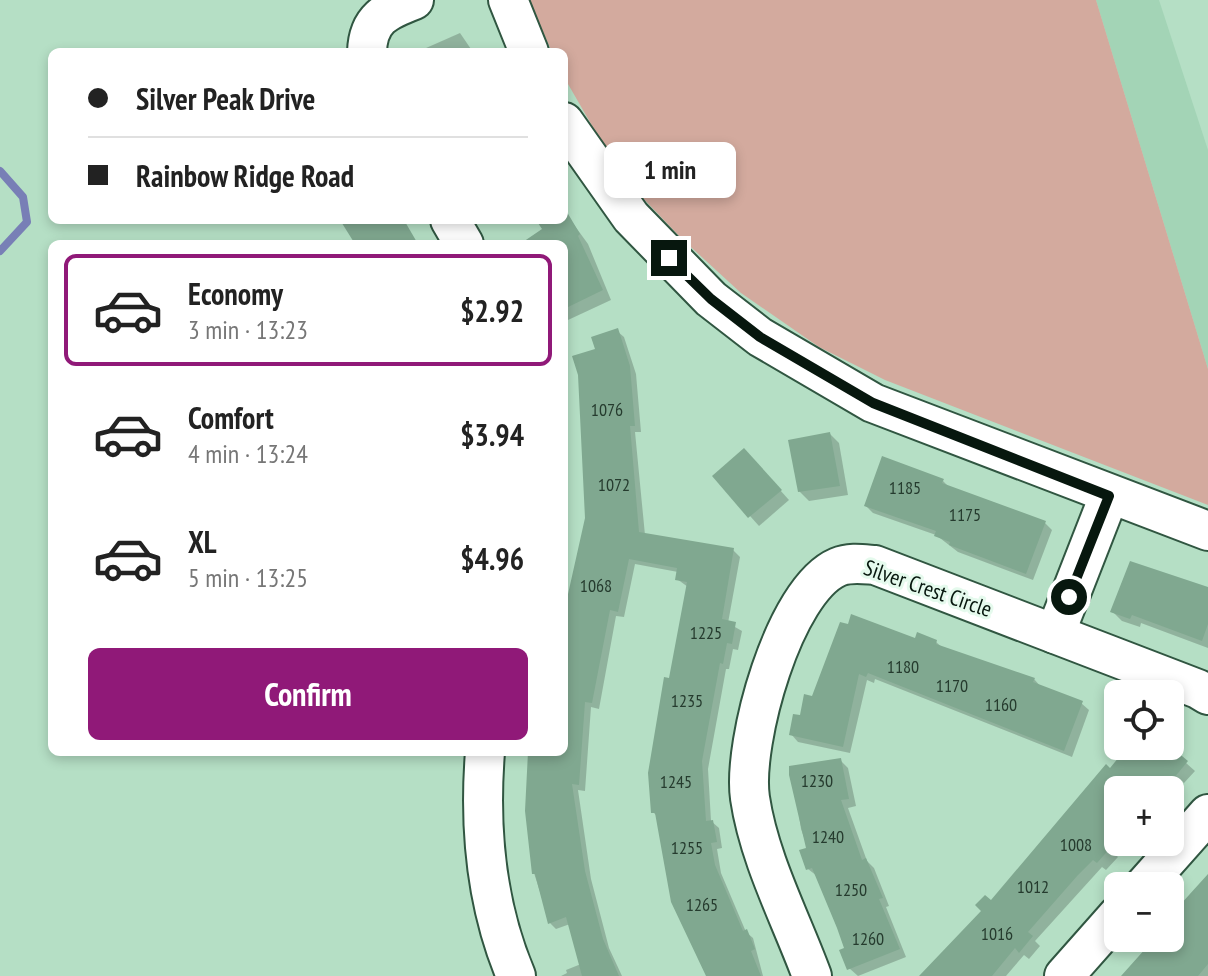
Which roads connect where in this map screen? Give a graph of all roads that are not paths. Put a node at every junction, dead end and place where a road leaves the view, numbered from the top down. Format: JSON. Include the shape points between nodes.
{"nodes":[{"id":1,"x":414,"y":0,"type":"edge"},
{"id":2,"x":508,"y":0,"type":"edge"},
{"id":3,"x":368,"y":48,"type":"edge"},
{"id":4,"x":527,"y":48,"type":"edge"},
{"id":5,"x":568,"y":128,"type":"edge"},
{"id":6,"x":1109,"y":496,"type":"junction"},
{"id":7,"x":1208,"y":531,"type":"edge"},
{"id":8,"x":1055,"y":634,"type":"junction"},
{"id":9,"x":1208,"y":695,"type":"edge"},
{"id":10,"x":485,"y":756,"type":"edge"},
{"id":11,"x":1208,"y":814,"type":"edge"},
{"id":12,"x":1156,"y":872,"type":"edge"},
{"id":13,"x":1104,"y":931,"type":"edge"},
{"id":14,"x":516,"y":976,"type":"edge"},
{"id":15,"x":812,"y":976,"type":"edge"},
{"id":16,"x":1064,"y":976,"type":"edge"}],
"edges":[{"from":1,"to":3,"type":"street","via":[[384,12],[371,26]]},
{"from":2,"to":4,"type":"street"},
{"from":5,"to":6,"type":"street","via":[[631,217],[711,299],[760,337],[873,403]]},
{"from":6,"to":7,"type":"street"},
{"from":6,"to":8,"type":"street"},
{"from":8,"to":9,"type":"street","name":"Silver Crest Circle"},
{"from":8,"to":15,"type":"street","name":"Silver Crest Circle","via":[[875,565],[838,567],[806,596],[758,708],[750,796],[759,836]]},
{"from":10,"to":14,"type":"street","via":[[486,868]]},
{"from":11,"to":12,"type":"street"},
{"from":13,"to":16,"type":"street"}]}
